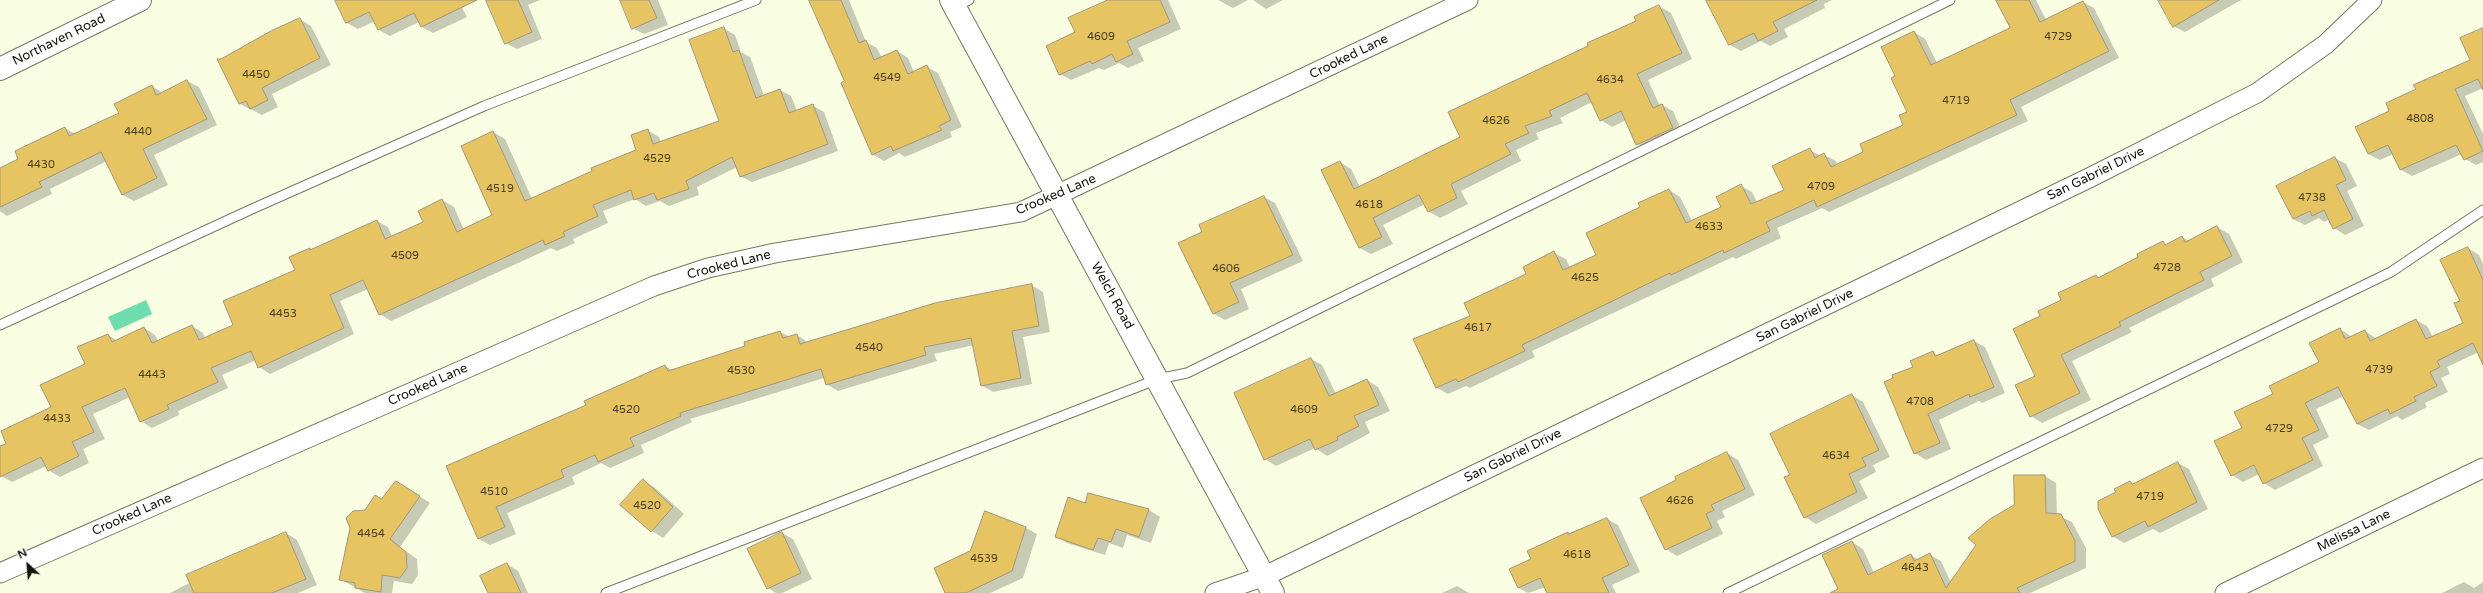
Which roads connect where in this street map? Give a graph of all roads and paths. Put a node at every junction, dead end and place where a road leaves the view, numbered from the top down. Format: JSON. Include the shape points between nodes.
{"nodes":[{"id":1,"x":140,"y":0,"type":"edge"},
{"id":2,"x":756,"y":0,"type":"edge"},
{"id":3,"x":1468,"y":0,"type":"edge"},
{"id":4,"x":1950,"y":0,"type":"edge"},
{"id":5,"x":2372,"y":0,"type":"edge"},
{"id":6,"x":958,"y":2,"type":"edge"},
{"id":7,"x":0,"y":69,"type":"edge"},
{"id":8,"x":1057,"y":196,"type":"junction"},
{"id":9,"x":2483,"y":210,"type":"edge"},
{"id":10,"x":0,"y":325,"type":"edge"},
{"id":11,"x":1158,"y":379,"type":"junction"},
{"id":12,"x":2483,"y":468,"type":"edge"},
{"id":13,"x":0,"y":573,"type":"edge"},
{"id":14,"x":1269,"y":584,"type":"edge"},
{"id":15,"x":606,"y":593,"type":"edge"},
{"id":16,"x":1215,"y":593,"type":"edge"},
{"id":17,"x":1728,"y":593,"type":"edge"},
{"id":18,"x":2225,"y":593,"type":"edge"}],
"edges":[{"from":1,"to":7,"type":"street","name":"Northaven Road"},
{"from":2,"to":10,"type":"lane","via":[[484,106]]},
{"from":3,"to":8,"type":"street","name":"Crooked Lane"},
{"from":4,"to":11,"type":"lane","via":[[1187,373]]},
{"from":5,"to":14,"type":"street","name":"San Gabriel Drive","via":[[2326,44],[2257,93]]},
{"from":6,"to":8,"type":"street","name":"Welch Road"},
{"from":8,"to":11,"type":"street","name":"Welch Road"},
{"from":8,"to":13,"type":"street","name":"Crooked Lane","via":[[1021,212],[775,253],[708,268],[654,286]]},
{"from":9,"to":17,"type":"lane","via":[[2390,272]]},
{"from":11,"to":14,"type":"street","name":"Welch Road"},
{"from":11,"to":15,"type":"lane"},
{"from":12,"to":18,"type":"street","name":"Melissa Lane"},
{"from":14,"to":16,"type":"street","name":"San Gabriel Drive"}]}
